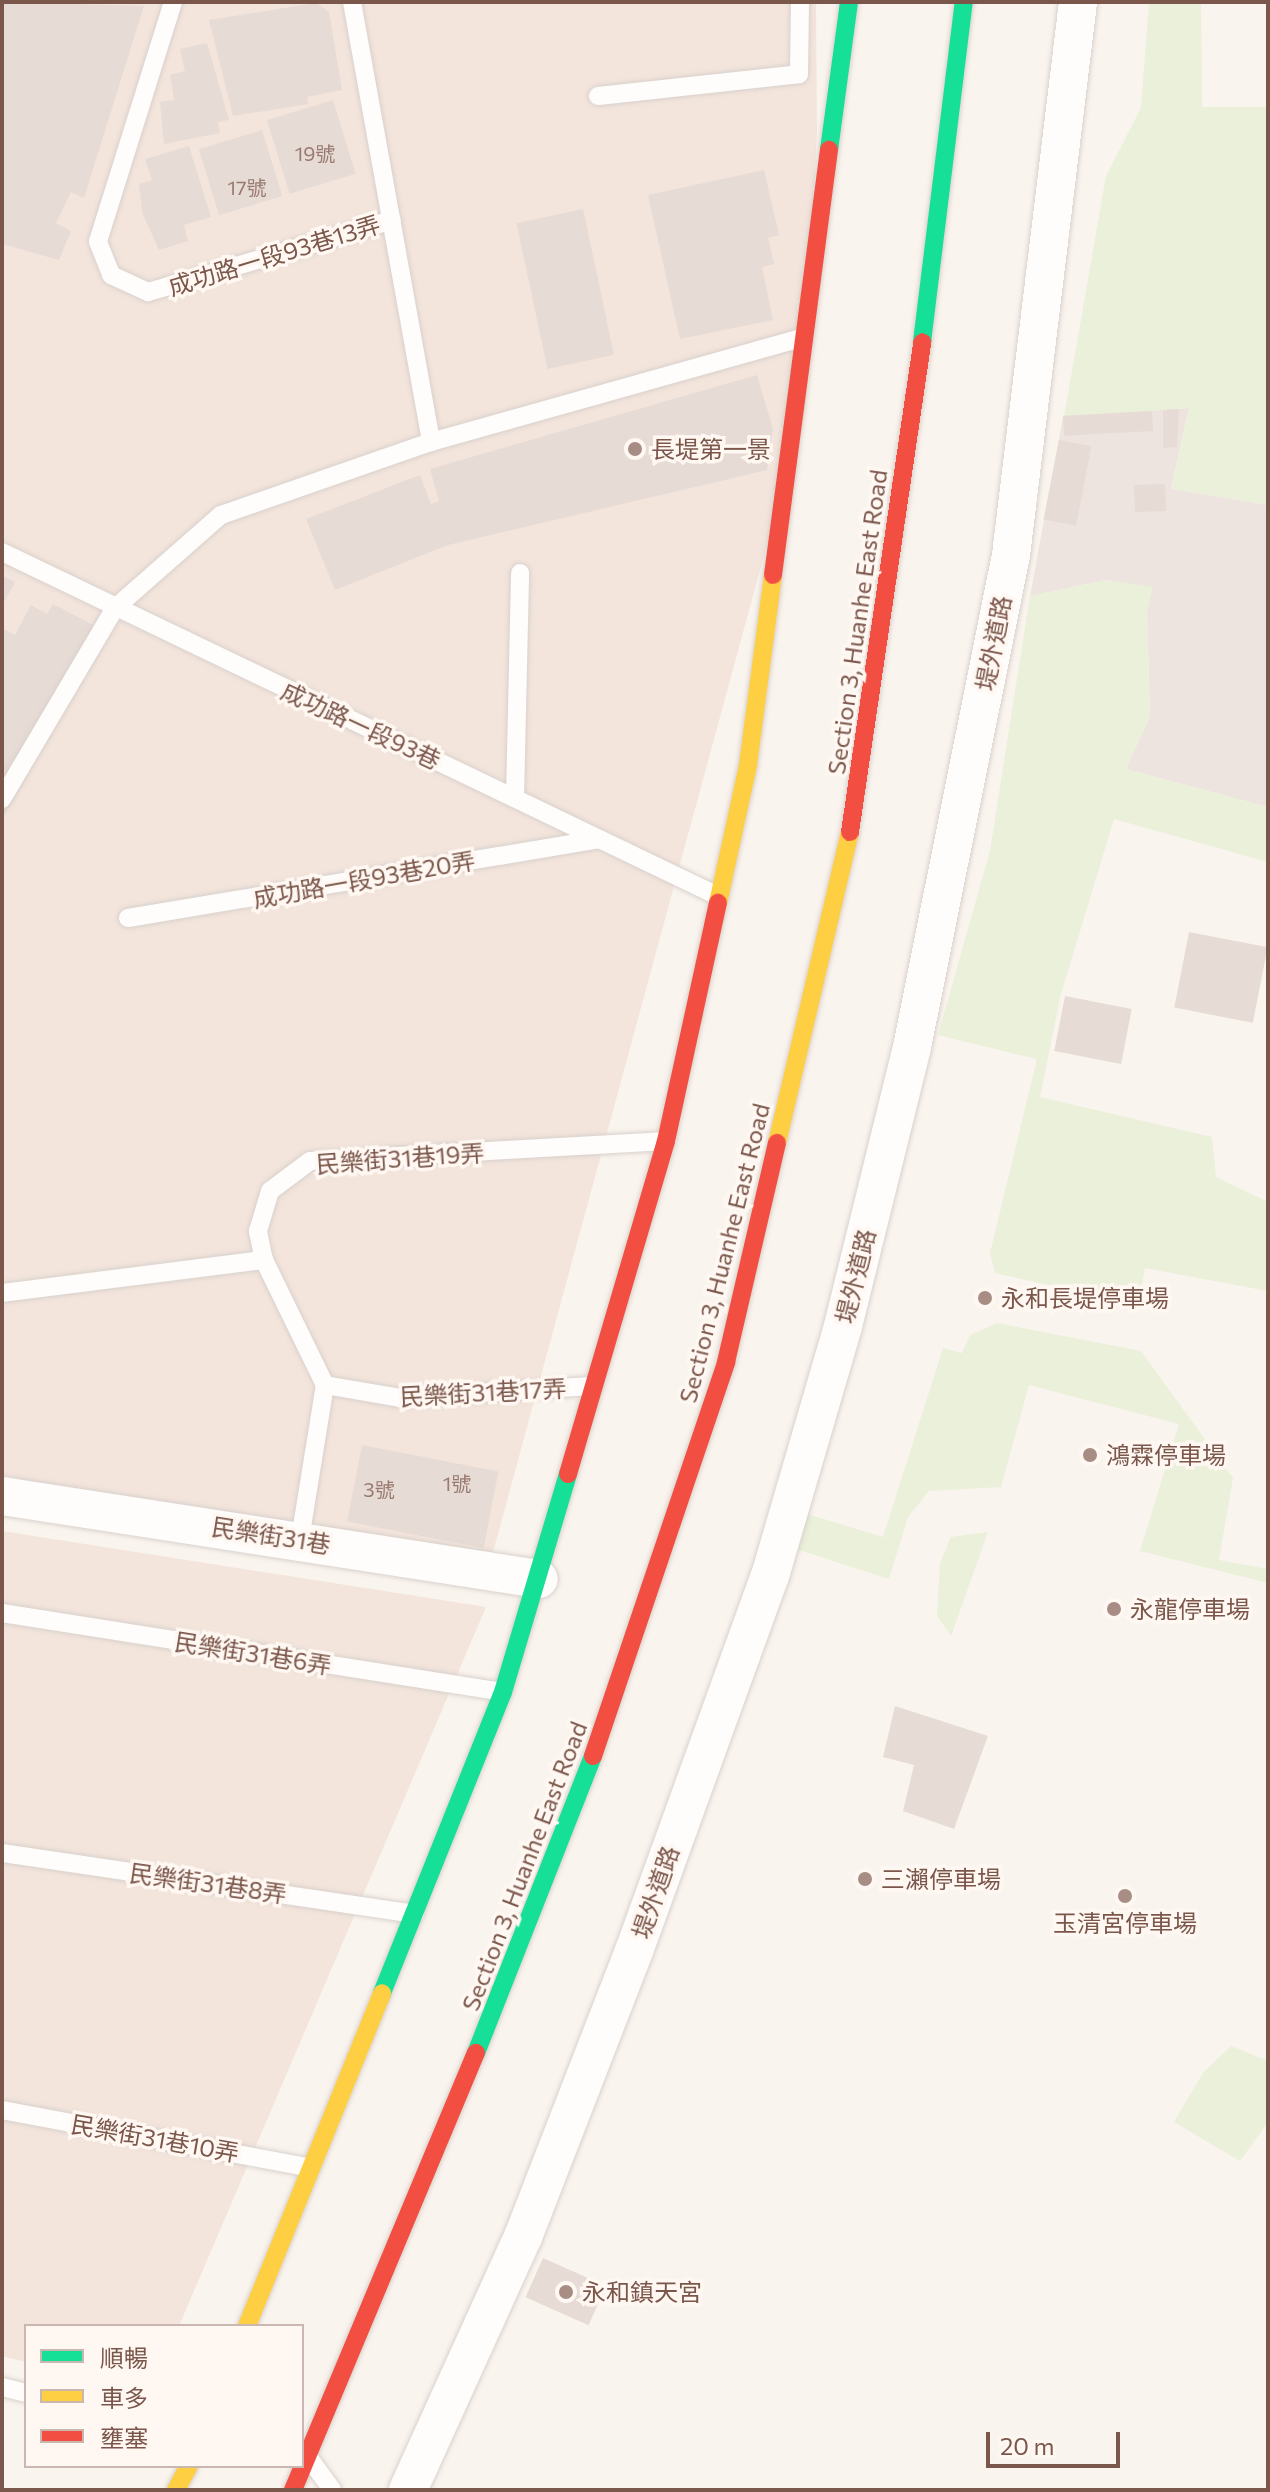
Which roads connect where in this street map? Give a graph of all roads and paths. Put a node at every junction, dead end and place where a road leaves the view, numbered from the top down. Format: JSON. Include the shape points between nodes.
{"nodes":[{"id":1,"x":173,"y":2,"type":"edge"},
{"id":2,"x":352,"y":2,"type":"edge"},
{"id":3,"x":800,"y":2,"type":"edge"},
{"id":4,"x":849,"y":2,"type":"edge"},
{"id":5,"x":964,"y":2,"type":"edge"},
{"id":6,"x":1078,"y":2,"type":"edge"},
{"id":7,"x":598,"y":96,"type":"dead end"},
{"id":8,"x":392,"y":220,"type":"junction"},
{"id":9,"x":808,"y":336,"type":"junction"},
{"id":10,"x":431,"y":442,"type":"junction"},
{"id":11,"x":2,"y":552,"type":"edge"},
{"id":12,"x":520,"y":573,"type":"dead end"},
{"id":13,"x":115,"y":608,"type":"junction"},
{"id":14,"x":515,"y":798,"type":"junction"},
{"id":15,"x":2,"y":799,"type":"edge"},
{"id":16,"x":599,"y":839,"type":"junction"},
{"id":17,"x":721,"y":897,"type":"junction"},
{"id":18,"x":128,"y":918,"type":"dead end"},
{"id":19,"x":666,"y":1141,"type":"junction"},
{"id":20,"x":264,"y":1260,"type":"junction"},
{"id":21,"x":2,"y":1293,"type":"edge"},
{"id":22,"x":325,"y":1385,"type":"junction"},
{"id":23,"x":594,"y":1386,"type":"junction"},
{"id":24,"x":2,"y":1496,"type":"edge"},
{"id":25,"x":300,"y":1539,"type":"junction"},
{"id":26,"x":539,"y":1579,"type":"junction"},
{"id":27,"x":2,"y":1613,"type":"edge"},
{"id":28,"x":503,"y":1692,"type":"junction"},
{"id":29,"x":2,"y":1853,"type":"edge"},
{"id":30,"x":415,"y":1914,"type":"junction"},
{"id":31,"x":2,"y":2110,"type":"edge"},
{"id":32,"x":308,"y":2167,"type":"junction"},
{"id":33,"x":248,"y":2324,"type":"edge"},
{"id":34,"x":2,"y":2387,"type":"edge"},
{"id":35,"x":24,"y":2392,"type":"edge"},
{"id":36,"x":306,"y":2457,"type":"edge"},
{"id":37,"x":188,"y":2468,"type":"edge"},
{"id":38,"x":302,"y":2468,"type":"edge"},
{"id":39,"x":176,"y":2490,"type":"edge"},
{"id":40,"x":293,"y":2490,"type":"edge"},
{"id":41,"x":332,"y":2490,"type":"edge"},
{"id":42,"x":408,"y":2490,"type":"edge"}],
"edges":[{"from":1,"to":8,"type":"lane","name":"成功路一段93巷13弄","via":[[98,242],[111,275],[148,292]]},
{"from":2,"to":8,"type":"lane","name":"成功路一段93巷13弄"},
{"from":3,"to":7,"type":"lane","via":[[799,74]]},
{"from":4,"to":9,"type":"street"},
{"from":5,"to":36,"type":"street","name":"Section 3, Huanhe East Road","via":[[957,103],[851,829],[726,1362],[565,1840]]},
{"from":6,"to":42,"type":"street","name":"堤外道路","via":[[1011,555],[912,1047],[843,1326],[770,1576],[634,1951],[523,2237]]},
{"from":8,"to":10,"type":"lane","name":"成功路一段93巷13弄"},
{"from":9,"to":10,"type":"lane"},
{"from":9,"to":17,"type":"street","via":[[748,765]]},
{"from":10,"to":13,"type":"lane","via":[[221,515]]},
{"from":11,"to":13,"type":"lane","name":"成功路一段93巷"},
{"from":12,"to":14,"type":"lane"},
{"from":13,"to":14,"type":"lane","name":"成功路一段93巷"},
{"from":13,"to":15,"type":"lane"},
{"from":14,"to":16,"type":"lane","name":"成功路一段93巷"},
{"from":16,"to":17,"type":"lane","name":"成功路一段93巷"},
{"from":16,"to":18,"type":"lane","name":"成功路一段93巷20弄"},
{"from":17,"to":19,"type":"street"},
{"from":19,"to":20,"type":"lane","name":"民樂街31巷19弄","via":[[310,1161],[270,1191],[258,1231]]},
{"from":19,"to":23,"type":"street"},
{"from":20,"to":21,"type":"lane"},
{"from":20,"to":22,"type":"lane","name":"民樂街31巷19弄"},
{"from":22,"to":23,"type":"lane","name":"民樂街31巷17弄","via":[[400,1398]]},
{"from":22,"to":25,"type":"lane"},
{"from":23,"to":26,"type":"street"},
{"from":24,"to":25,"type":"street","name":"民樂街31巷"},
{"from":25,"to":26,"type":"street","name":"民樂街31巷"},
{"from":26,"to":28,"type":"street"},
{"from":27,"to":28,"type":"lane","name":"民樂街31巷6弄"},
{"from":28,"to":30,"type":"street"},
{"from":29,"to":30,"type":"lane","name":"民樂街31巷8弄"},
{"from":30,"to":32,"type":"street"},
{"from":31,"to":32,"type":"lane","name":"民樂街31巷10弄"},
{"from":32,"to":33,"type":"street"},
{"from":34,"to":35,"type":"lane"},
{"from":36,"to":41,"type":"lane"},
{"from":37,"to":39,"type":"street"},
{"from":38,"to":40,"type":"street","name":"Section 3, Huanhe East Road"}]}
